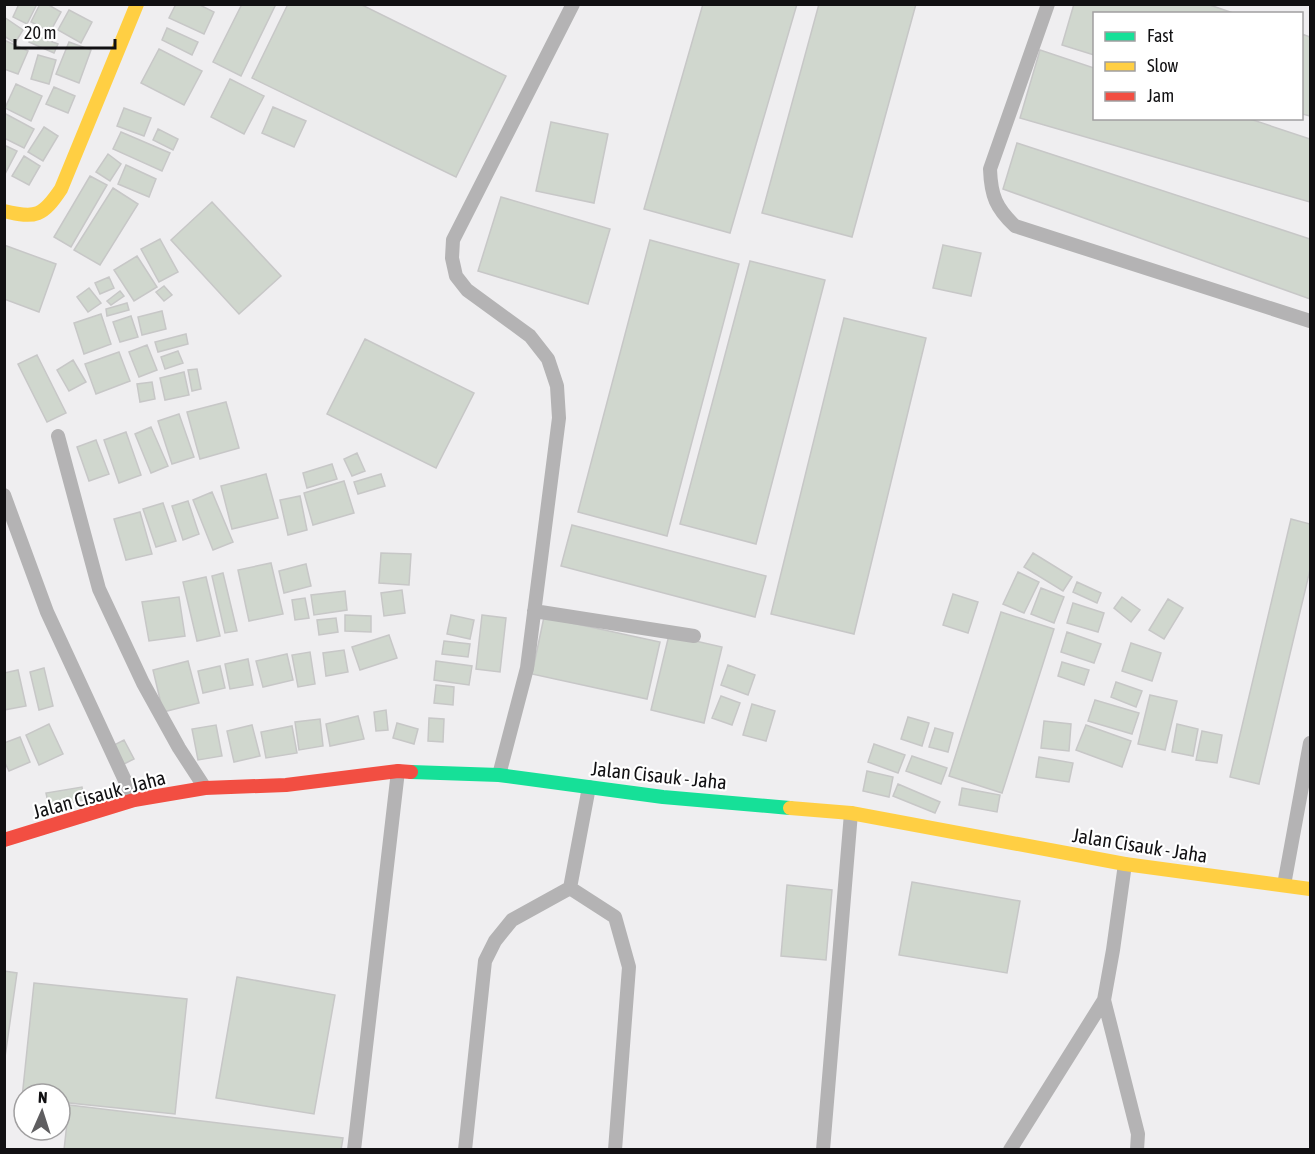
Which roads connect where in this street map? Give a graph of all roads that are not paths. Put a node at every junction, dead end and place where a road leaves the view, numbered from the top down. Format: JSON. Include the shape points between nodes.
{"nodes":[{"id":1,"x":137,"y":4,"type":"edge"},
{"id":2,"x":573,"y":4,"type":"edge"},
{"id":3,"x":1048,"y":4,"type":"edge"},
{"id":4,"x":4,"y":211,"type":"edge"},
{"id":5,"x":1311,"y":321,"type":"edge"},
{"id":6,"x":58,"y":436,"type":"dead end"},
{"id":7,"x":4,"y":495,"type":"edge"},
{"id":8,"x":534,"y":611,"type":"junction"},
{"id":9,"x":694,"y":636,"type":"dead end"},
{"id":10,"x":1311,"y":743,"type":"edge"},
{"id":11,"x":398,"y":771,"type":"junction"},
{"id":12,"x":499,"y":775,"type":"junction"},
{"id":13,"x":589,"y":787,"type":"junction"},
{"id":14,"x":205,"y":788,"type":"junction"},
{"id":15,"x":134,"y":800,"type":"junction"},
{"id":16,"x":851,"y":813,"type":"junction"},
{"id":17,"x":4,"y":840,"type":"edge"},
{"id":18,"x":1125,"y":864,"type":"junction"},
{"id":19,"x":1283,"y":887,"type":"junction"},
{"id":20,"x":570,"y":888,"type":"junction"},
{"id":21,"x":1311,"y":889,"type":"edge"},
{"id":22,"x":1104,"y":1000,"type":"junction"},
{"id":23,"x":354,"y":1149,"type":"edge"},
{"id":24,"x":465,"y":1149,"type":"edge"},
{"id":25,"x":615,"y":1149,"type":"edge"},
{"id":26,"x":823,"y":1149,"type":"edge"},
{"id":27,"x":1010,"y":1149,"type":"edge"},
{"id":28,"x":1137,"y":1149,"type":"edge"}],
"edges":[{"from":1,"to":4,"type":"main road","via":[[61,189],[38,216]]},
{"from":2,"to":8,"type":"lane","via":[[453,240],[456,276],[467,290],[530,336],[548,359],[557,386],[560,418]]},
{"from":3,"to":5,"type":"lane","via":[[990,169],[990,190],[1003,215],[1015,226]]},
{"from":6,"to":14,"type":"lane","via":[[99,589],[143,683]]},
{"from":7,"to":15,"type":"lane","via":[[47,612]]},
{"from":8,"to":9,"type":"lane"},
{"from":8,"to":12,"type":"lane","via":[[528,668]]},
{"from":10,"to":19,"type":"lane"},
{"from":11,"to":12,"type":"main road","name":"Jalan Cisauk - Jaha"},
{"from":11,"to":14,"type":"main road","name":"Jalan Cisauk - Jaha","via":[[286,785]]},
{"from":11,"to":23,"type":"lane"},
{"from":12,"to":13,"type":"main road","name":"Jalan Cisauk - Jaha"},
{"from":13,"to":16,"type":"main road","name":"Jalan Cisauk - Jaha"},
{"from":13,"to":20,"type":"lane"},
{"from":14,"to":15,"type":"main road","name":"Jalan Cisauk - Jaha"},
{"from":15,"to":17,"type":"main road","name":"Jalan Cisauk - Jaha"},
{"from":16,"to":18,"type":"main road","name":"Jalan Cisauk - Jaha"},
{"from":16,"to":26,"type":"lane"},
{"from":18,"to":19,"type":"main road","name":"Jalan Cisauk - Jaha"},
{"from":18,"to":22,"type":"lane"},
{"from":19,"to":21,"type":"main road","name":"Jalan Cisauk - Jaha"},
{"from":20,"to":24,"type":"lane","via":[[512,920],[485,961]]},
{"from":20,"to":25,"type":"lane","via":[[615,917],[629,967]]},
{"from":22,"to":27,"type":"lane"},
{"from":22,"to":28,"type":"lane","via":[[1138,1134]]}]}
